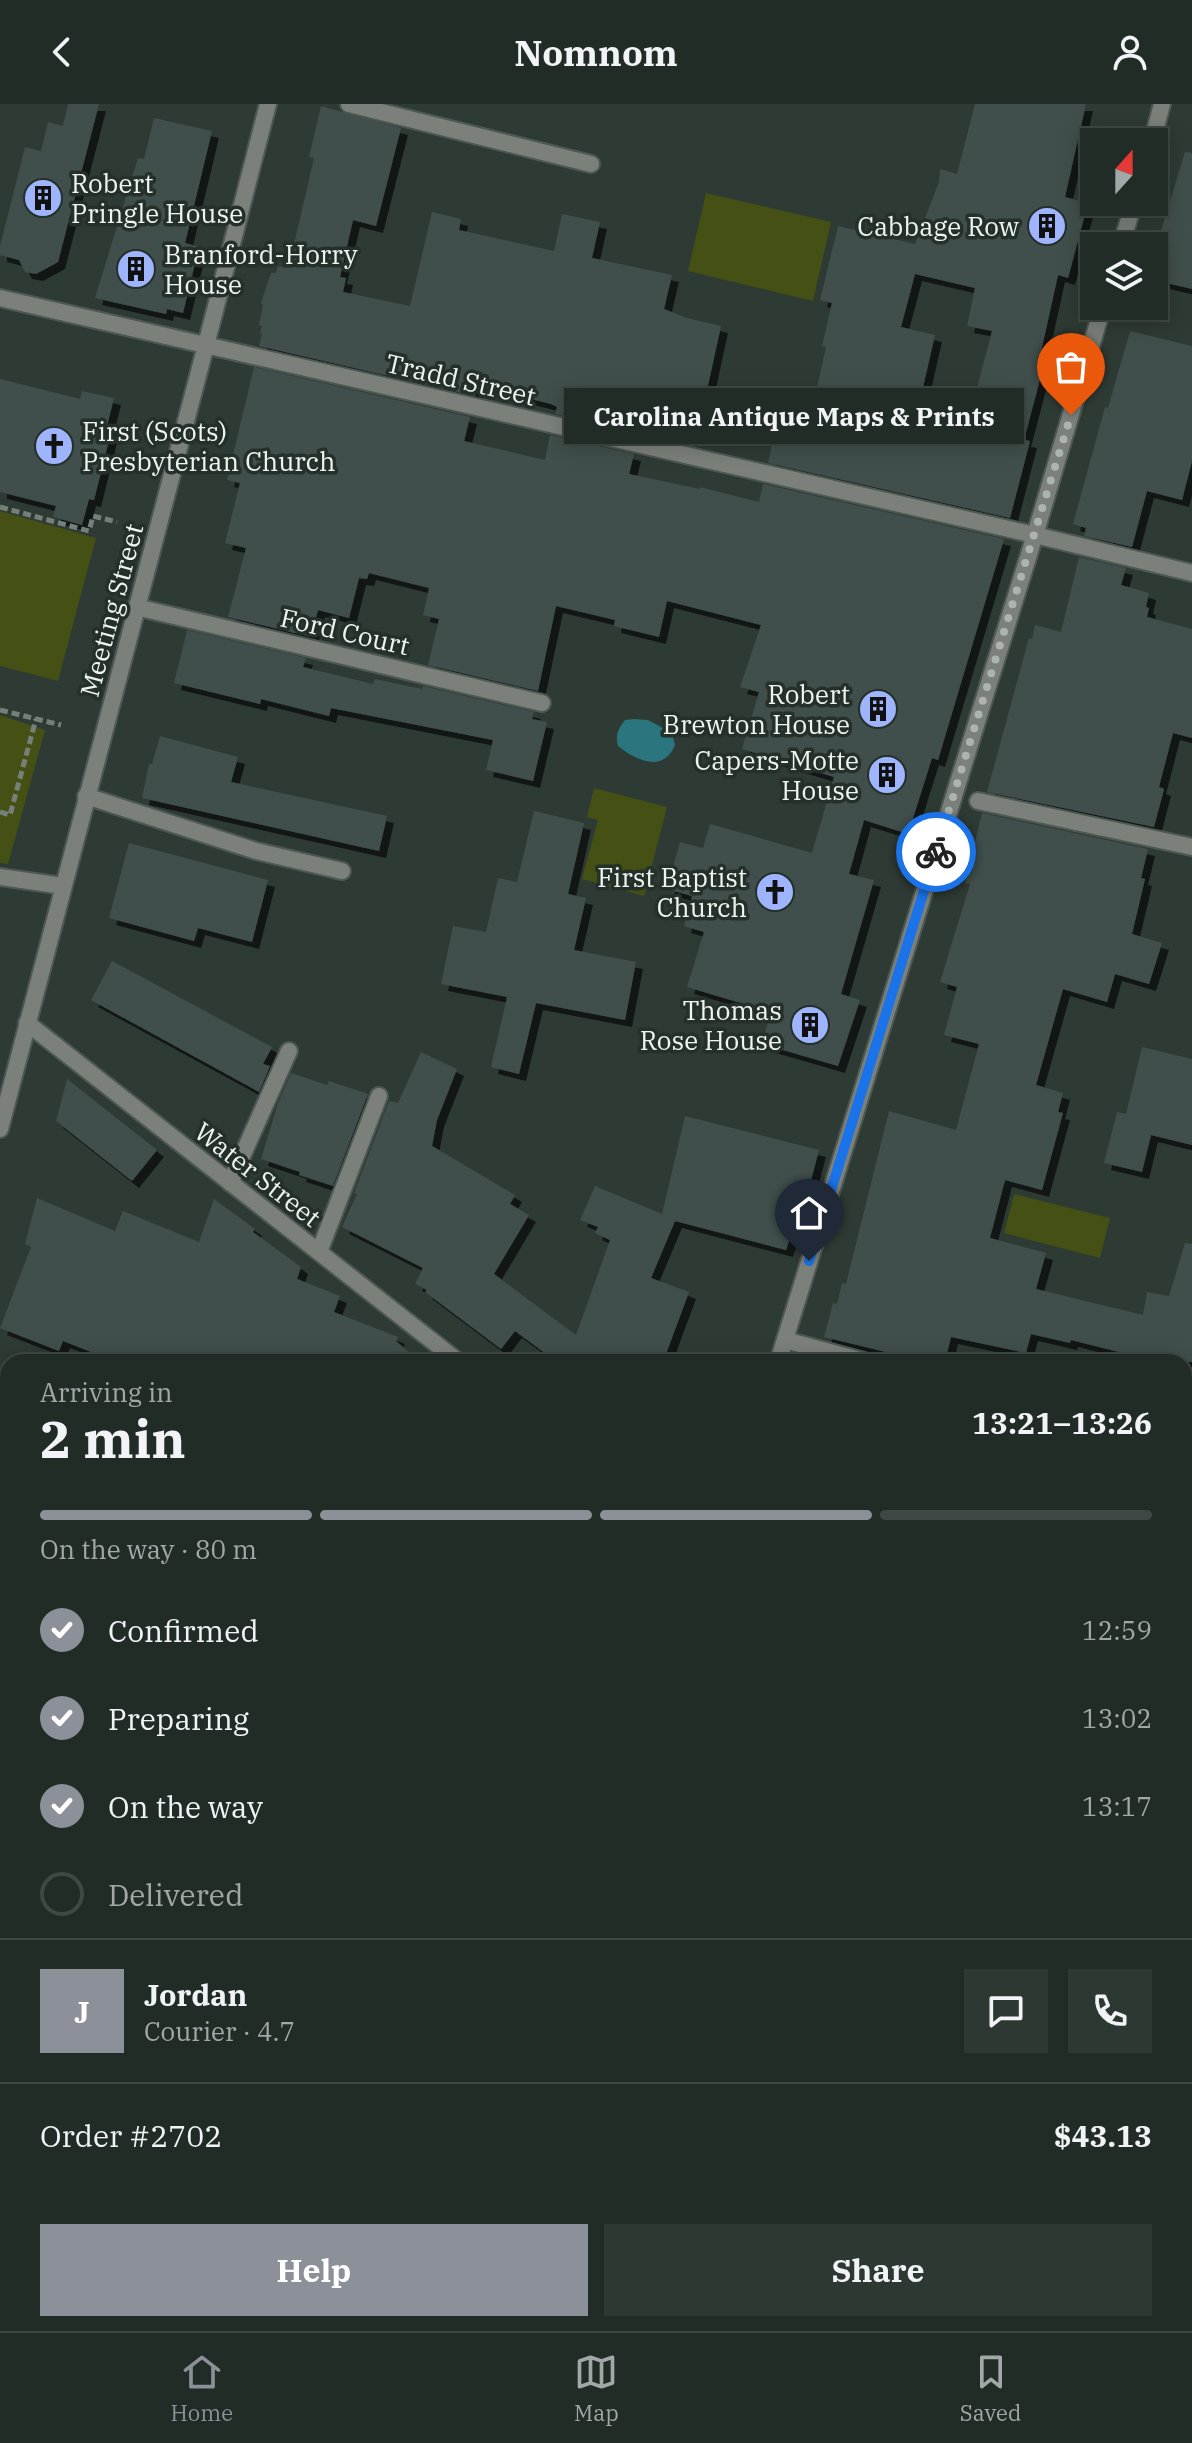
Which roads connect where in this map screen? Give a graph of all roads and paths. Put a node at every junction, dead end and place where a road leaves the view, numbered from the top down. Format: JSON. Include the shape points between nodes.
{"nodes":[{"id":1,"x":268,"y":104,"type":"edge"},
{"id":2,"x":349,"y":104,"type":"edge"},
{"id":3,"x":1162,"y":104,"type":"edge"},
{"id":4,"x":1156,"y":128,"type":"edge"},
{"id":5,"x":591,"y":164,"type":"dead end"},
{"id":6,"x":0,"y":298,"type":"edge"},
{"id":7,"x":1099,"y":320,"type":"edge"},
{"id":8,"x":206,"y":345,"type":"junction"},
{"id":9,"x":0,"y":507,"type":"edge"},
{"id":10,"x":117,"y":522,"type":"dead end"},
{"id":11,"x":1035,"y":535,"type":"junction"},
{"id":12,"x":1192,"y":573,"type":"edge"},
{"id":13,"x":136,"y":607,"type":"junction"},
{"id":14,"x":542,"y":703,"type":"dead end"},
{"id":15,"x":0,"y":710,"type":"edge"},
{"id":16,"x":36,"y":719,"type":"junction"},
{"id":17,"x":61,"y":725,"type":"dead end"},
{"id":18,"x":86,"y":796,"type":"junction"},
{"id":19,"x":978,"y":801,"type":"dead end"},
{"id":20,"x":0,"y":812,"type":"edge"},
{"id":21,"x":1192,"y":847,"type":"edge"},
{"id":22,"x":342,"y":871,"type":"dead end"},
{"id":23,"x":0,"y":877,"type":"edge"},
{"id":24,"x":63,"y":886,"type":"junction"},
{"id":25,"x":27,"y":1023,"type":"junction"},
{"id":26,"x":289,"y":1051,"type":"dead end"},
{"id":27,"x":379,"y":1096,"type":"dead end"},
{"id":28,"x":0,"y":1129,"type":"edge"},
{"id":29,"x":230,"y":1183,"type":"junction"},
{"id":30,"x":319,"y":1252,"type":"junction"},
{"id":31,"x":785,"y":1340,"type":"junction"},
{"id":32,"x":449,"y":1354,"type":"edge"},
{"id":33,"x":781,"y":1354,"type":"edge"},
{"id":34,"x":837,"y":1354,"type":"edge"}],
"edges":[{"from":1,"to":8,"type":"street","name":"Meeting Street"},
{"from":2,"to":5,"type":"street"},
{"from":3,"to":4,"type":"street"},
{"from":6,"to":8,"type":"street","name":"Tradd Street"},
{"from":7,"to":11,"type":"street"},
{"from":8,"to":11,"type":"street","name":"Tradd Street"},
{"from":8,"to":13,"type":"street","name":"Meeting Street"},
{"from":9,"to":10,"type":"path","via":[[89,531],[93,516]]},
{"from":11,"to":12,"type":"street","name":"Tradd Street"},
{"from":11,"to":31,"type":"street"},
{"from":13,"to":14,"type":"street","name":"Ford Court"},
{"from":13,"to":18,"type":"street","name":"Meeting Street"},
{"from":15,"to":16,"type":"path"},
{"from":16,"to":17,"type":"path"},
{"from":16,"to":20,"type":"path","via":[[10,815]]},
{"from":18,"to":22,"type":"street","via":[[256,851]]},
{"from":18,"to":24,"type":"street","name":"Meeting Street"},
{"from":19,"to":21,"type":"street"},
{"from":23,"to":24,"type":"street"},
{"from":24,"to":25,"type":"street","name":"Meeting Street"},
{"from":25,"to":28,"type":"street","name":"Meeting Street"},
{"from":25,"to":29,"type":"street","name":"Water Street"},
{"from":26,"to":29,"type":"street"},
{"from":27,"to":30,"type":"street"},
{"from":29,"to":30,"type":"street","name":"Water Street"},
{"from":30,"to":32,"type":"street","name":"Water Street"},
{"from":31,"to":33,"type":"street"},
{"from":31,"to":34,"type":"street"}]}
